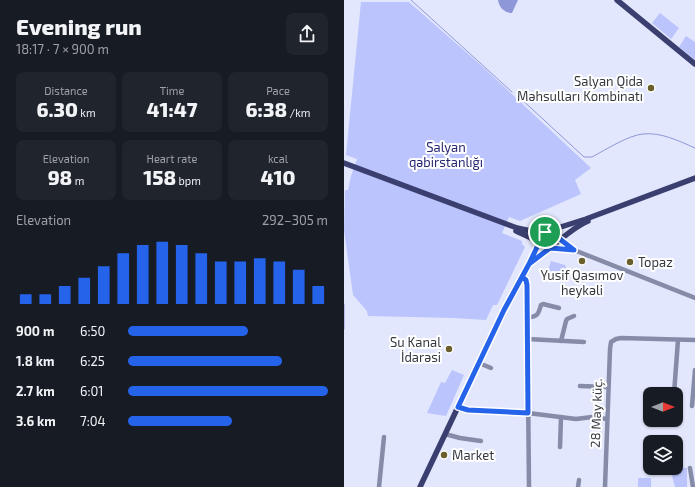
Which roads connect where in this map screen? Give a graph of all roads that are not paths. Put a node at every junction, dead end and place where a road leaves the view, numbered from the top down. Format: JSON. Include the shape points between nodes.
{"nodes":[{"id":1,"x":617,"y":0,"type":"edge"},
{"id":2,"x":695,"y":64,"type":"edge"},
{"id":3,"x":344,"y":163,"type":"edge"},
{"id":4,"x":344,"y":166,"type":"edge"},
{"id":5,"x":695,"y":178,"type":"edge"},
{"id":6,"x":695,"y":181,"type":"edge"},
{"id":7,"x":545,"y":232,"type":"junction"},
{"id":8,"x":552,"y":233,"type":"junction"},
{"id":9,"x":560,"y":240,"type":"junction"},
{"id":10,"x":539,"y":243,"type":"junction"},
{"id":11,"x":552,"y":247,"type":"junction"},
{"id":12,"x":574,"y":250,"type":"junction"},
{"id":13,"x":529,"y":264,"type":"junction"},
{"id":14,"x":522,"y":277,"type":"junction"},
{"id":15,"x":695,"y":298,"type":"edge"},
{"id":16,"x":559,"y":308,"type":"dead end"},
{"id":17,"x":574,"y":316,"type":"dead end"},
{"id":18,"x":527,"y":318,"type":"junction"},
{"id":19,"x":527,"y":339,"type":"junction"},
{"id":20,"x":678,"y":340,"type":"junction"},
{"id":21,"x":695,"y":340,"type":"edge"},
{"id":22,"x":561,"y":341,"type":"junction"},
{"id":23,"x":584,"y":342,"type":"dead end"},
{"id":24,"x":479,"y":363,"type":"junction"},
{"id":25,"x":491,"y":368,"type":"dead end"},
{"id":26,"x":695,"y":370,"type":"edge"},
{"id":27,"x":580,"y":386,"type":"dead end"},
{"id":28,"x":608,"y":387,"type":"junction"},
{"id":29,"x":675,"y":387,"type":"edge"},
{"id":30,"x":692,"y":406,"type":"dead end"},
{"id":31,"x":458,"y":407,"type":"junction"},
{"id":32,"x":528,"y":413,"type":"junction"},
{"id":33,"x":561,"y":417,"type":"junction"},
{"id":34,"x":607,"y":418,"type":"junction"},
{"id":35,"x":445,"y":434,"type":"junction"},
{"id":36,"x":384,"y":436,"type":"dead end"},
{"id":37,"x":481,"y":441,"type":"dead end"},
{"id":38,"x":560,"y":447,"type":"dead end"},
{"id":39,"x":690,"y":468,"type":"dead end"},
{"id":40,"x":579,"y":480,"type":"dead end"},
{"id":41,"x":379,"y":487,"type":"edge"},
{"id":42,"x":420,"y":487,"type":"edge"},
{"id":43,"x":529,"y":487,"type":"edge"},
{"id":44,"x":578,"y":487,"type":"edge"},
{"id":45,"x":605,"y":487,"type":"edge"},
{"id":46,"x":693,"y":487,"type":"edge"}],
"edges":[{"from":1,"to":2,"type":"main road"},
{"from":3,"to":7,"type":"main road","via":[[517,228]]},
{"from":4,"to":10,"type":"main road","via":[[517,231]]},
{"from":5,"to":7,"type":"main road"},
{"from":6,"to":9,"type":"main road","via":[[582,224]]},
{"from":7,"to":8,"type":"main road"},
{"from":7,"to":10,"type":"main road","via":[[540,235]]},
{"from":8,"to":9,"type":"street"},
{"from":8,"to":11,"type":"main road","via":[[555,243]]},
{"from":9,"to":11,"type":"main road"},
{"from":9,"to":12,"type":"street"},
{"from":10,"to":11,"type":"main road","via":[[547,249]]},
{"from":10,"to":13,"type":"main road"},
{"from":11,"to":12,"type":"street"},
{"from":11,"to":13,"type":"main road"},
{"from":12,"to":15,"type":"street"},
{"from":13,"to":14,"type":"main road"},
{"from":14,"to":18,"type":"street","via":[[527,282]]},
{"from":14,"to":24,"type":"main road"},
{"from":16,"to":18,"type":"street","via":[[542,304],[536,316]]},
{"from":17,"to":22,"type":"street","via":[[566,321]]},
{"from":18,"to":19,"type":"street"},
{"from":19,"to":22,"type":"street"},
{"from":19,"to":32,"type":"street"},
{"from":20,"to":21,"type":"street"},
{"from":20,"to":28,"type":"street","name":"28 May küç.","via":[[613,340],[610,344]]},
{"from":20,"to":29,"type":"street"},
{"from":22,"to":23,"type":"street"},
{"from":24,"to":25,"type":"street"},
{"from":24,"to":31,"type":"main road"},
{"from":26,"to":30,"type":"street"},
{"from":27,"to":28,"type":"street"},
{"from":28,"to":34,"type":"street","name":"28 May küç."},
{"from":31,"to":32,"type":"street","via":[[468,410]]},
{"from":31,"to":35,"type":"main road"},
{"from":32,"to":33,"type":"street"},
{"from":32,"to":43,"type":"street"},
{"from":33,"to":34,"type":"street"},
{"from":33,"to":38,"type":"street"},
{"from":34,"to":45,"type":"street","name":"28 May küç."},
{"from":35,"to":37,"type":"street"},
{"from":35,"to":42,"type":"main road"},
{"from":36,"to":41,"type":"street"},
{"from":39,"to":46,"type":"street"},
{"from":40,"to":44,"type":"street"}]}
